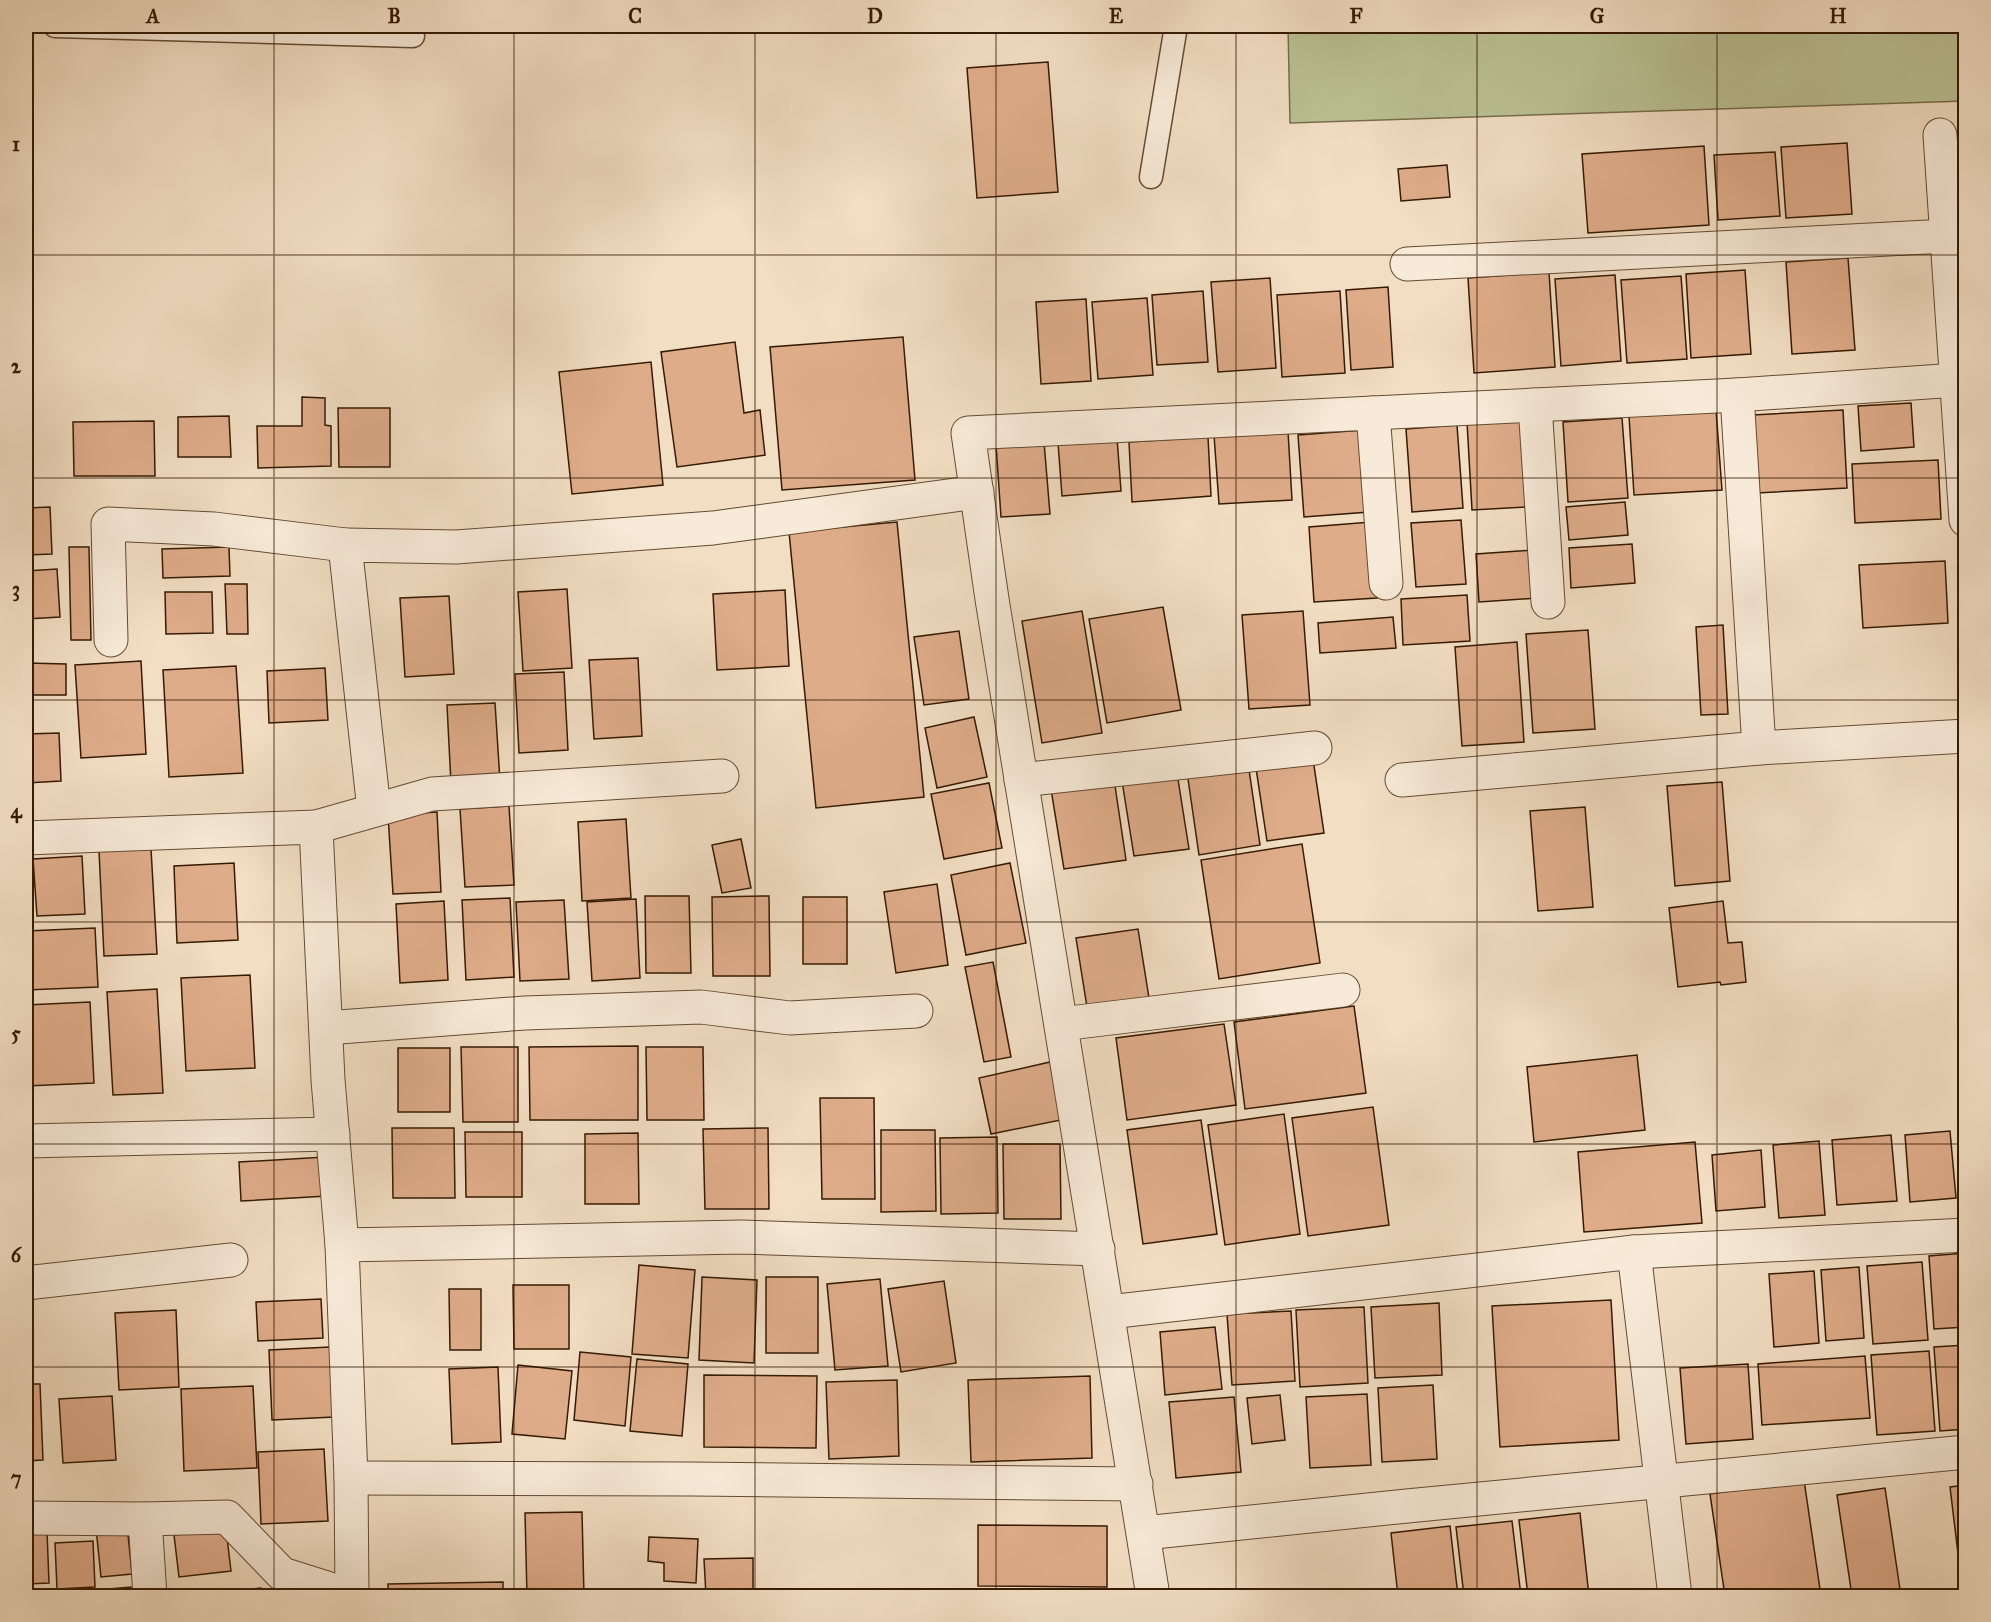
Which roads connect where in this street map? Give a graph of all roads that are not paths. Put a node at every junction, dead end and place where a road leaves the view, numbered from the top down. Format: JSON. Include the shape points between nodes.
{"nodes":[{"id":1,"x":55,"y":26,"type":"edge"},
{"id":2,"x":1176,"y":26,"type":"edge"},
{"id":3,"x":413,"y":36,"type":"dead end"},
{"id":4,"x":1940,"y":135,"type":"dead end"},
{"id":5,"x":1151,"y":177,"type":"dead end"},
{"id":6,"x":1956,"y":236,"type":"edge"},
{"id":7,"x":1407,"y":264,"type":"dead end"},
{"id":8,"x":1960,"y":342,"type":"edge"},
{"id":9,"x":1956,"y":380,"type":"junction"},
{"id":10,"x":1737,"y":395,"type":"junction"},
{"id":11,"x":1535,"y":405,"type":"junction"},
{"id":12,"x":1373,"y":412,"type":"junction"},
{"id":13,"x":977,"y":492,"type":"junction"},
{"id":14,"x":1965,"y":516,"type":"edge"},
{"id":15,"x":1965,"y":520,"type":"edge"},
{"id":16,"x":345,"y":545,"type":"junction"},
{"id":17,"x":1386,"y":583,"type":"dead end"},
{"id":18,"x":1548,"y":602,"type":"dead end"},
{"id":19,"x":111,"y":640,"type":"dead end"},
{"id":20,"x":1965,"y":736,"type":"edge"},
{"id":21,"x":1315,"y":748,"type":"dead end"},
{"id":22,"x":1759,"y":748,"type":"junction"},
{"id":23,"x":722,"y":776,"type":"dead end"},
{"id":24,"x":1021,"y":780,"type":"junction"},
{"id":25,"x":1402,"y":780,"type":"dead end"},
{"id":26,"x":374,"y":810,"type":"junction"},
{"id":27,"x":316,"y":826,"type":"junction"},
{"id":28,"x":26,"y":838,"type":"edge"},
{"id":29,"x":1343,"y":990,"type":"dead end"},
{"id":30,"x":916,"y":1011,"type":"dead end"},
{"id":31,"x":1061,"y":1024,"type":"junction"},
{"id":32,"x":326,"y":1028,"type":"junction"},
{"id":33,"x":333,"y":1134,"type":"junction"},
{"id":34,"x":26,"y":1141,"type":"edge"},
{"id":35,"x":1965,"y":1235,"type":"edge"},
{"id":36,"x":342,"y":1245,"type":"junction"},
{"id":37,"x":1098,"y":1250,"type":"junction"},
{"id":38,"x":1634,"y":1252,"type":"junction"},
{"id":39,"x":231,"y":1260,"type":"dead end"},
{"id":40,"x":26,"y":1283,"type":"edge"},
{"id":41,"x":1108,"y":1312,"type":"junction"},
{"id":42,"x":1965,"y":1452,"type":"edge"},
{"id":43,"x":351,"y":1478,"type":"junction"},
{"id":44,"x":1662,"y":1482,"type":"junction"},
{"id":45,"x":1136,"y":1484,"type":"junction"},
{"id":46,"x":26,"y":1518,"type":"edge"},
{"id":47,"x":145,"y":1519,"type":"junction"},
{"id":48,"x":1144,"y":1533,"type":"junction"},
{"id":49,"x":150,"y":1596,"type":"edge"},
{"id":50,"x":352,"y":1596,"type":"edge"},
{"id":51,"x":1154,"y":1596,"type":"edge"},
{"id":52,"x":1675,"y":1596,"type":"edge"}],
"edges":[{"from":1,"to":3,"type":"lane"},
{"from":2,"to":5,"type":"lane"},
{"from":4,"to":6,"type":"street"},
{"from":6,"to":7,"type":"street"},
{"from":6,"to":8,"type":"street"},
{"from":8,"to":9,"type":"street"},
{"from":9,"to":10,"type":"street"},
{"from":9,"to":14,"type":"street"},
{"from":10,"to":11,"type":"street"},
{"from":10,"to":22,"type":"street"},
{"from":11,"to":12,"type":"street"},
{"from":11,"to":18,"type":"street"},
{"from":12,"to":13,"type":"street","via":[[968,433]]},
{"from":12,"to":17,"type":"street"},
{"from":13,"to":16,"type":"street","via":[[712,528],[456,547]]},
{"from":13,"to":24,"type":"street"},
{"from":14,"to":15,"type":"street"},
{"from":16,"to":19,"type":"street","via":[[214,529],[108,524]]},
{"from":16,"to":26,"type":"street"},
{"from":20,"to":22,"type":"street"},
{"from":21,"to":24,"type":"street"},
{"from":22,"to":25,"type":"street"},
{"from":23,"to":26,"type":"street","via":[[432,794]]},
{"from":24,"to":31,"type":"street"},
{"from":26,"to":27,"type":"street"},
{"from":27,"to":28,"type":"street"},
{"from":27,"to":32,"type":"street"},
{"from":29,"to":31,"type":"street"},
{"from":30,"to":32,"type":"street","via":[[790,1018],[700,1007],[525,1013]]},
{"from":31,"to":37,"type":"street"},
{"from":32,"to":33,"type":"street"},
{"from":33,"to":34,"type":"street"},
{"from":33,"to":36,"type":"street"},
{"from":35,"to":38,"type":"street"},
{"from":36,"to":37,"type":"street","via":[[741,1237]]},
{"from":36,"to":43,"type":"street"},
{"from":37,"to":41,"type":"street"},
{"from":38,"to":41,"type":"street"},
{"from":38,"to":44,"type":"street"},
{"from":39,"to":40,"type":"street"},
{"from":41,"to":45,"type":"street"},
{"from":42,"to":44,"type":"street"},
{"from":43,"to":45,"type":"street"},
{"from":43,"to":50,"type":"street"},
{"from":44,"to":48,"type":"street"},
{"from":44,"to":52,"type":"street"},
{"from":45,"to":48,"type":"street"},
{"from":46,"to":47,"type":"street"},
{"from":47,"to":49,"type":"street"},
{"from":47,"to":50,"type":"street","via":[[227,1517],[282,1574]]},
{"from":48,"to":51,"type":"street"}]}
